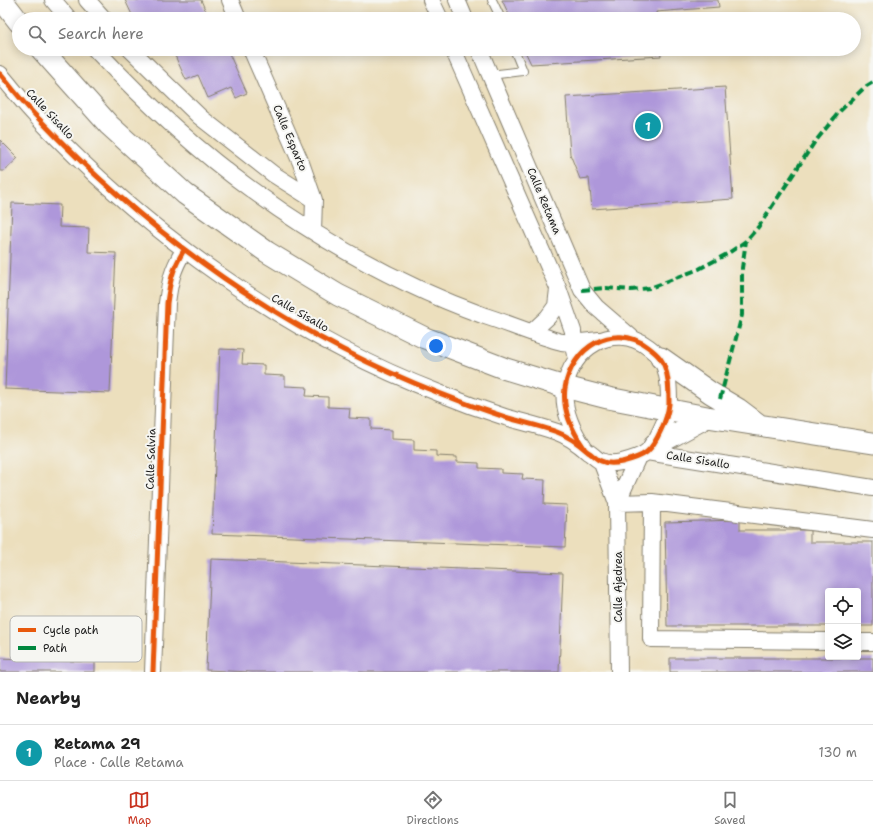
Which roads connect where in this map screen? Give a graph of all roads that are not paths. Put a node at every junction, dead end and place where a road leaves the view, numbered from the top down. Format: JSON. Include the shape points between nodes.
{"nodes":[{"id":1,"x":2,"y":0,"type":"edge"},
{"id":2,"x":53,"y":0,"type":"edge"},
{"id":3,"x":87,"y":0,"type":"edge"},
{"id":4,"x":230,"y":0,"type":"edge"},
{"id":5,"x":431,"y":0,"type":"edge"},
{"id":6,"x":457,"y":0,"type":"edge"},
{"id":7,"x":492,"y":0,"type":"edge"},
{"id":8,"x":62,"y":12,"type":"edge"},
{"id":9,"x":98,"y":12,"type":"edge"},
{"id":10,"x":235,"y":12,"type":"edge"},
{"id":11,"x":437,"y":12,"type":"edge"},
{"id":12,"x":463,"y":12,"type":"edge"},
{"id":13,"x":498,"y":12,"type":"edge"},
{"id":14,"x":12,"y":13,"type":"edge"},
{"id":15,"x":47,"y":56,"type":"edge"},
{"id":16,"x":102,"y":56,"type":"edge"},
{"id":17,"x":137,"y":56,"type":"edge"},
{"id":18,"x":254,"y":56,"type":"edge"},
{"id":19,"x":456,"y":56,"type":"edge"},
{"id":20,"x":482,"y":56,"type":"edge"},
{"id":21,"x":517,"y":56,"type":"edge"},
{"id":22,"x":0,"y":74,"type":"edge"},
{"id":23,"x":490,"y":75,"type":"junction"},
{"id":24,"x":314,"y":200,"type":"junction"},
{"id":25,"x":313,"y":231,"type":"junction"},
{"id":26,"x":184,"y":250,"type":"junction"},
{"id":27,"x":558,"y":288,"type":"junction"},
{"id":28,"x":532,"y":332,"type":"junction"},
{"id":29,"x":631,"y":337,"type":"junction"},
{"id":30,"x":599,"y":340,"type":"junction"},
{"id":31,"x":574,"y":342,"type":"junction"},
{"id":32,"x":661,"y":358,"type":"junction"},
{"id":33,"x":575,"y":361,"type":"junction"},
{"id":34,"x":565,"y":387,"type":"junction"},
{"id":35,"x":668,"y":410,"type":"junction"},
{"id":36,"x":707,"y":417,"type":"junction"},
{"id":37,"x":760,"y":426,"type":"junction"},
{"id":38,"x":873,"y":443,"type":"edge"},
{"id":39,"x":584,"y":448,"type":"junction"},
{"id":40,"x":646,"y":452,"type":"junction"},
{"id":41,"x":601,"y":462,"type":"junction"},
{"id":42,"x":873,"y":488,"type":"edge"},
{"id":43,"x":652,"y":502,"type":"junction"},
{"id":44,"x":618,"y":503,"type":"junction"},
{"id":45,"x":873,"y":530,"type":"edge"},
{"id":46,"x":825,"y":641,"type":"edge"},
{"id":47,"x":861,"y":642,"type":"edge"},
{"id":48,"x":873,"y":642,"type":"edge"},
{"id":49,"x":153,"y":672,"type":"edge"},
{"id":50,"x":619,"y":672,"type":"edge"}],
"edges":[{"from":1,"to":14,"type":"street"},
{"from":2,"to":8,"type":"street"},
{"from":3,"to":9,"type":"street"},
{"from":4,"to":10,"type":"street"},
{"from":5,"to":11,"type":"street"},
{"from":6,"to":12,"type":"street"},
{"from":7,"to":13,"type":"lane"},
{"from":15,"to":34,"type":"street","via":[[109,125],[185,194],[267,252],[338,295],[425,338]]},
{"from":16,"to":25,"type":"street","via":[[198,148],[251,190]]},
{"from":17,"to":24,"type":"street","via":[[200,117],[273,174]]},
{"from":18,"to":24,"type":"street","name":"Calle Esparto","via":[[301,163]]},
{"from":19,"to":27,"type":"street","name":"Calle Retama"},
{"from":20,"to":23,"type":"street","name":"Calle Retama"},
{"from":21,"to":23,"type":"lane","via":[[524,71]]},
{"from":22,"to":26,"type":"street","name":"Calle Sisallo","via":[[38,118],[95,174]]},
{"from":23,"to":29,"type":"street","name":"Calle Retama","via":[[582,290],[596,307]]},
{"from":24,"to":25,"type":"street","name":"Calle Esparto"},
{"from":25,"to":28,"type":"street","via":[[423,290],[461,307]]},
{"from":26,"to":39,"type":"street","name":"Calle Sisallo","via":[[302,328],[366,361],[438,393],[559,432]]},
{"from":26,"to":49,"type":"street","name":"Calle Salvia","via":[[170,281],[167,303]]},
{"from":27,"to":28,"type":"street","via":[[556,306]]},
{"from":27,"to":31,"type":"street","name":"Calle Retama","via":[[573,331]]},
{"from":28,"to":31,"type":"street","via":[[563,342]]},
{"from":29,"to":30,"type":"street","via":[[612,336]]},
{"from":29,"to":32,"type":"street","name":"Calle Retama"},
{"from":30,"to":31,"type":"street"},
{"from":30,"to":33,"type":"street","via":[[584,350]]},
{"from":31,"to":33,"type":"street","name":"Calle Retama"},
{"from":32,"to":35,"type":"street","via":[[668,382]]},
{"from":32,"to":37,"type":"street"},
{"from":33,"to":34,"type":"street"},
{"from":34,"to":35,"type":"street"},
{"from":34,"to":39,"type":"street","via":[[568,419]]},
{"from":35,"to":36,"type":"street"},
{"from":35,"to":40,"type":"street","name":"Calle Ajedrea"},
{"from":36,"to":37,"type":"street"},
{"from":36,"to":40,"type":"street"},
{"from":37,"to":38,"type":"street"},
{"from":39,"to":41,"type":"street","name":"Calle Sisallo"},
{"from":40,"to":41,"type":"street","name":"Calle Sisallo","via":[[617,463]]},
{"from":40,"to":42,"type":"street","name":"Calle Sisallo"},
{"from":40,"to":44,"type":"street","name":"Calle Ajedrea"},
{"from":41,"to":44,"type":"street","name":"Calle Ajedrea"},
{"from":43,"to":44,"type":"street"},
{"from":43,"to":45,"type":"street"},
{"from":43,"to":46,"type":"street","via":[[651,638]]},
{"from":44,"to":50,"type":"street","name":"Calle Ajedrea"},
{"from":47,"to":48,"type":"street"}]}
